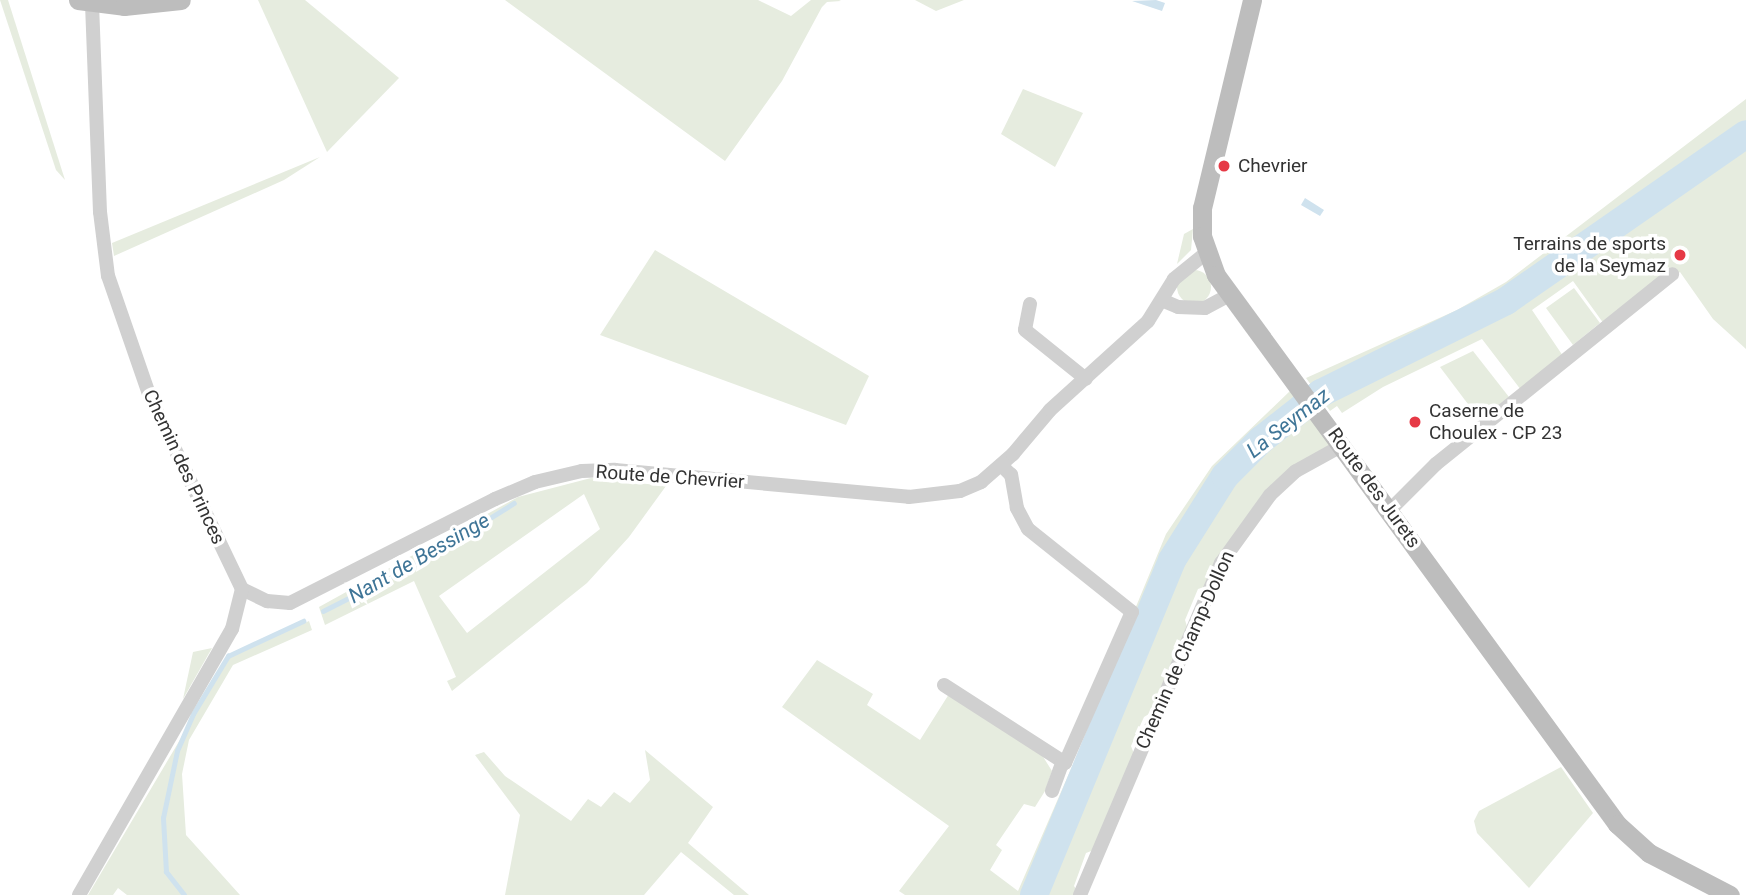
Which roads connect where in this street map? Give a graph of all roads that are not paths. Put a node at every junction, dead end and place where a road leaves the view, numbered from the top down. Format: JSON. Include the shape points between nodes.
{"nodes":[{"id":1,"x":180,"y":0,"type":"edge"},
{"id":2,"x":1252,"y":0,"type":"edge"},
{"id":3,"x":88,"y":1,"type":"edge"},
{"id":4,"x":1206,"y":253,"type":"junction"},
{"id":5,"x":1672,"y":274,"type":"dead end"},
{"id":6,"x":1228,"y":296,"type":"junction"},
{"id":7,"x":1164,"y":301,"type":"junction"},
{"id":8,"x":1030,"y":304,"type":"dead end"},
{"id":9,"x":1086,"y":379,"type":"junction"},
{"id":10,"x":1343,"y":445,"type":"junction"},
{"id":11,"x":1001,"y":465,"type":"junction"},
{"id":12,"x":1390,"y":510,"type":"junction"},
{"id":13,"x":242,"y":589,"type":"junction"},
{"id":14,"x":943,"y":685,"type":"dead end"},
{"id":15,"x":1062,"y":763,"type":"junction"},
{"id":16,"x":1052,"y":791,"type":"dead end"},
{"id":17,"x":79,"y":895,"type":"edge"},
{"id":18,"x":1080,"y":895,"type":"edge"},
{"id":19,"x":1730,"y":895,"type":"edge"}],
"edges":[{"from":1,"to":3,"type":"street","via":[[124,6]]},
{"from":2,"to":4,"type":"street","name":"Route des Jurets","via":[[1203,198]]},
{"from":3,"to":13,"type":"street","name":"Chemin des Princes","via":[[100,212],[111,287],[150,397]]},
{"from":4,"to":6,"type":"street","name":"Route des Jurets"},
{"from":4,"to":7,"type":"street","name":"Route de Chevrier","via":[[1174,279]]},
{"from":5,"to":12,"type":"street","via":[[1436,464]]},
{"from":6,"to":7,"type":"street","via":[[1205,308],[1178,307]]},
{"from":6,"to":10,"type":"street","name":"Route des Jurets"},
{"from":7,"to":9,"type":"street","name":"Route de Chevrier"},
{"from":8,"to":9,"type":"street","via":[[1025,330]]},
{"from":9,"to":11,"type":"street","name":"Route de Chevrier","via":[[1050,410]]},
{"from":10,"to":12,"type":"street","name":"Route des Jurets"},
{"from":10,"to":18,"type":"street","name":"Chemin de Champ-Dollon","via":[[1296,471],[1270,495],[1221,563]]},
{"from":11,"to":13,"type":"street","name":"Route de Chevrier","via":[[981,482],[935,497],[615,470],[560,475],[495,499],[290,603],[275,603]]},
{"from":11,"to":15,"type":"street","via":[[1011,475],[1017,508],[1028,530],[1132,612],[1069,761]]},
{"from":12,"to":19,"type":"street","name":"Route des Jurets","via":[[1616,824],[1649,853]]},
{"from":13,"to":17,"type":"street","via":[[232,629]]},
{"from":14,"to":15,"type":"street"},
{"from":15,"to":16,"type":"street"}]}
